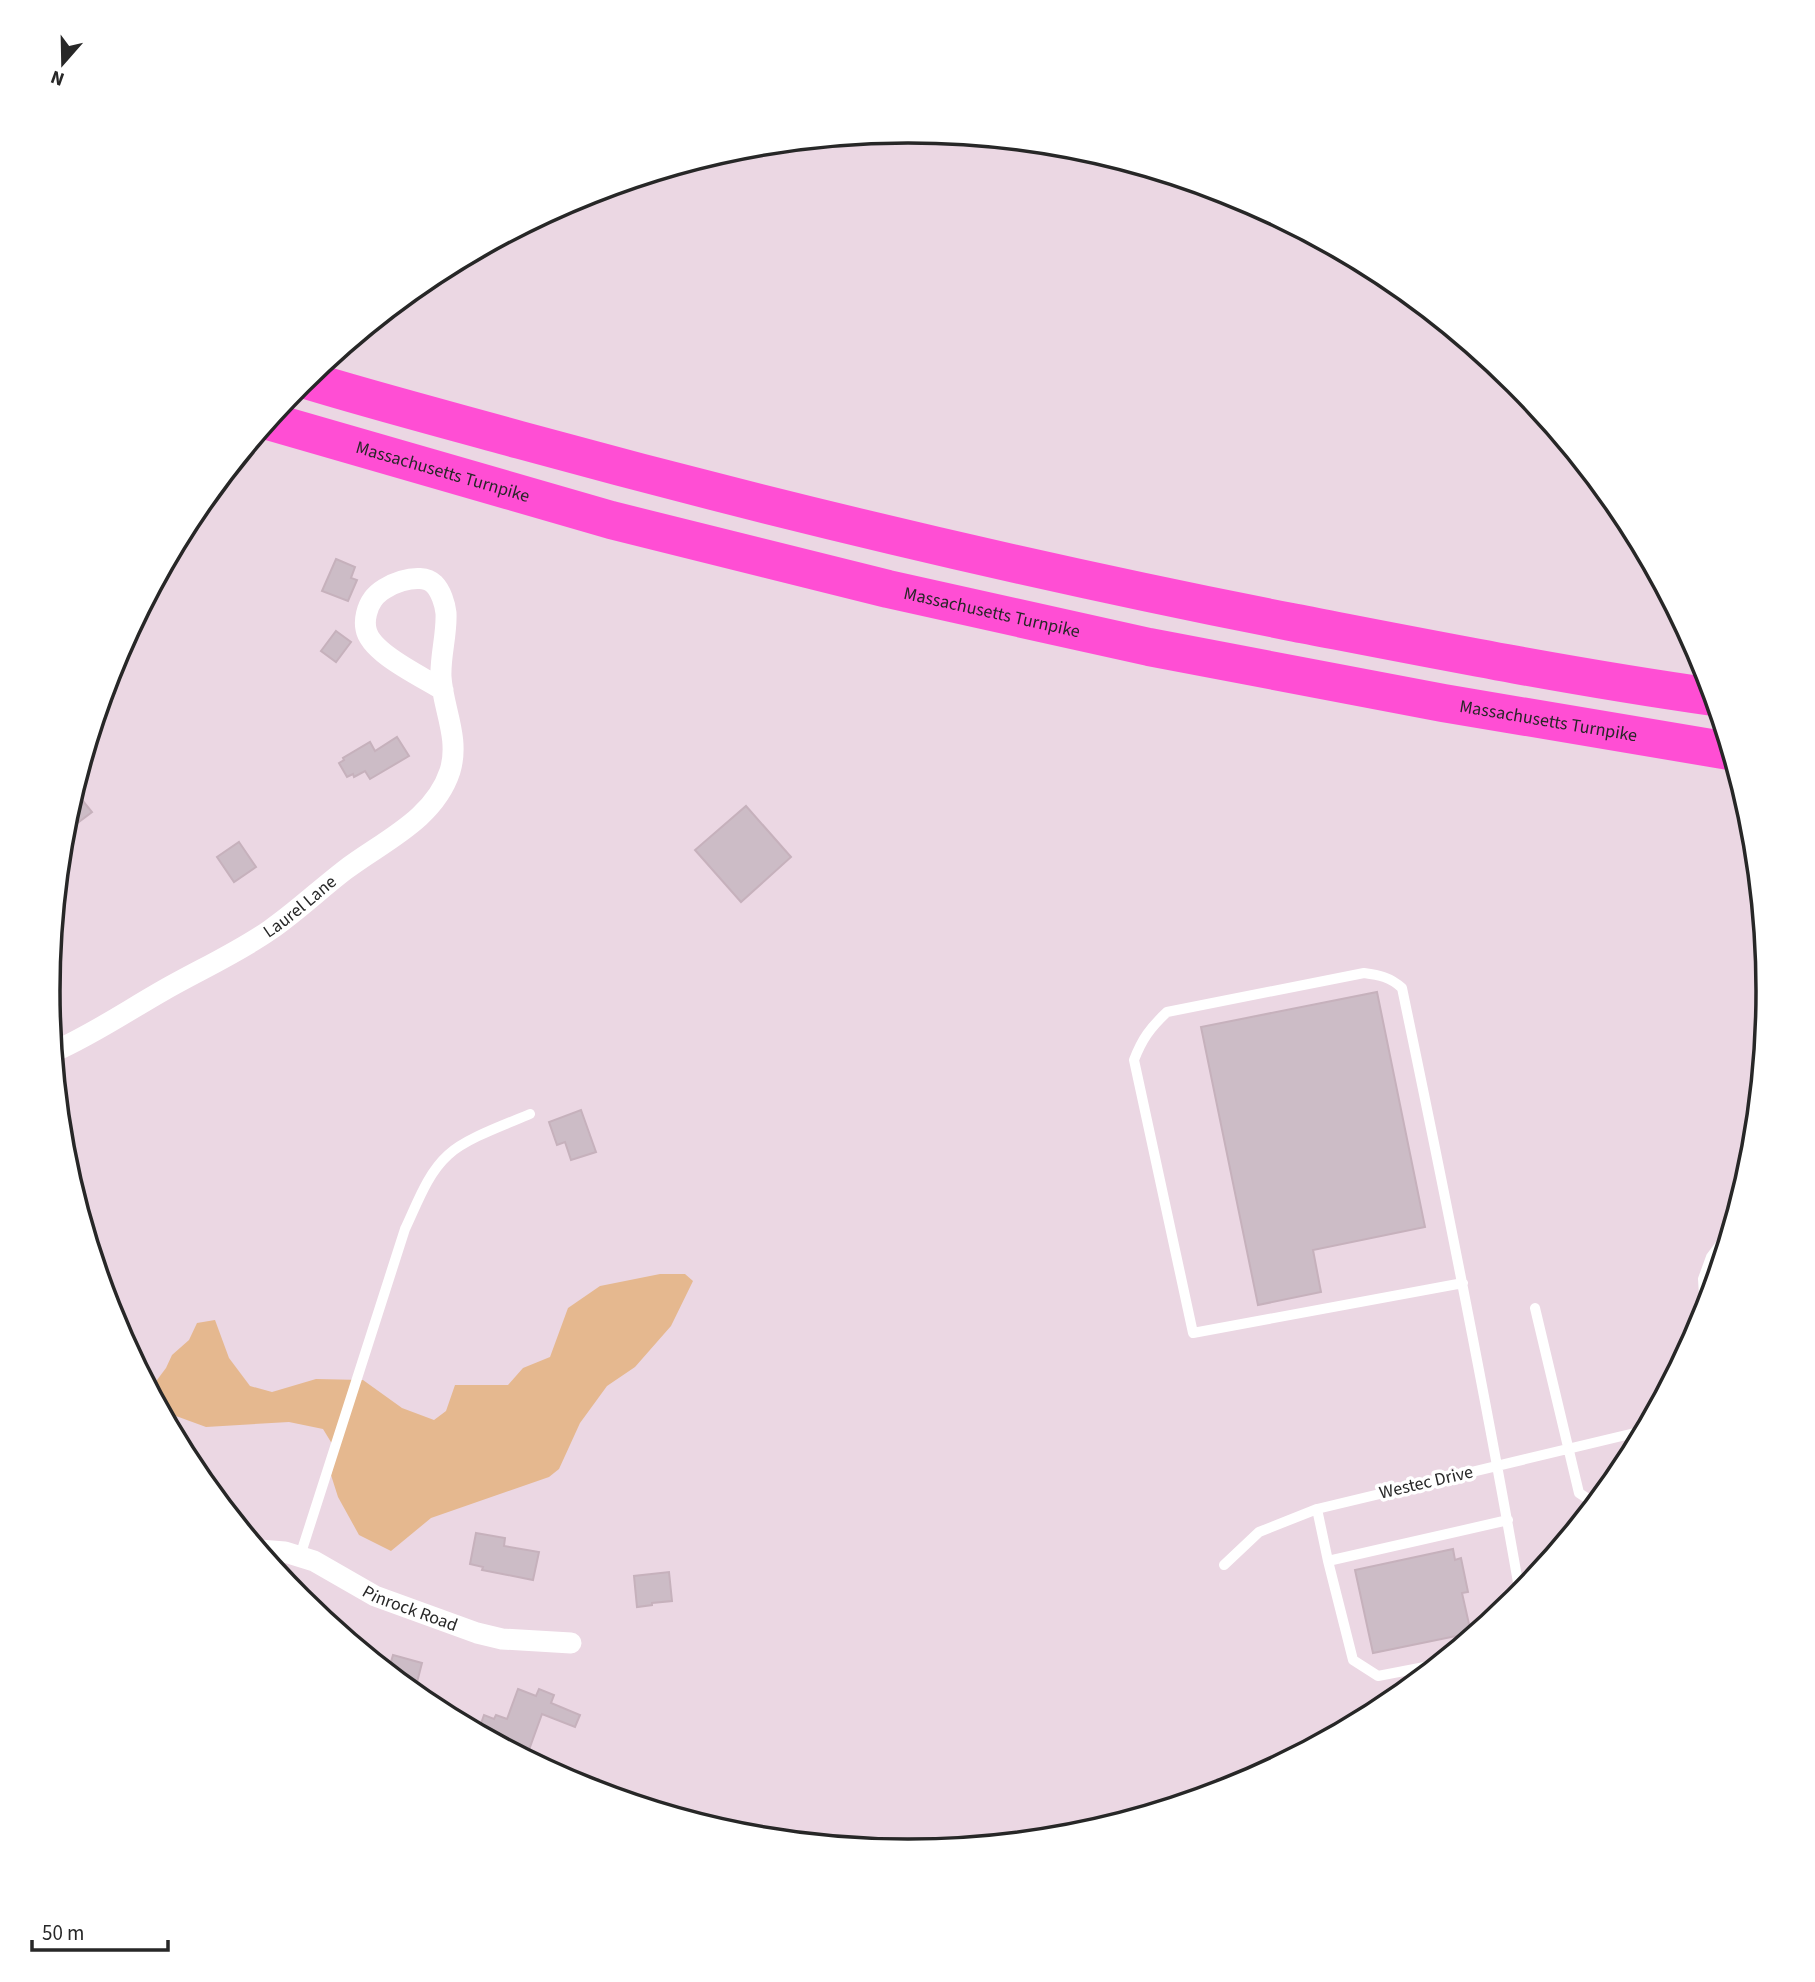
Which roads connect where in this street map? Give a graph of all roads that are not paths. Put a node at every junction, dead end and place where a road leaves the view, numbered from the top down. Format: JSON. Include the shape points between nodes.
{"nodes":[{"id":1,"x":317,"y":383,"type":"edge"},
{"id":2,"x":278,"y":424,"type":"edge"},
{"id":3,"x":443,"y":690,"type":"junction"},
{"id":4,"x":1702,"y":695,"type":"edge"},
{"id":5,"x":1720,"y":749,"type":"edge"},
{"id":6,"x":61,"y":1048,"type":"edge"},
{"id":7,"x":530,"y":1114,"type":"dead end"},
{"id":8,"x":1713,"y":1254,"type":"edge"},
{"id":9,"x":1463,"y":1283,"type":"junction"},
{"id":10,"x":1703,"y":1283,"type":"edge"},
{"id":11,"x":1535,"y":1308,"type":"dead end"},
{"id":12,"x":1630,"y":1434,"type":"edge"},
{"id":13,"x":1569,"y":1448,"type":"junction"},
{"id":14,"x":1498,"y":1465,"type":"junction"},
{"id":15,"x":1587,"y":1498,"type":"edge"},
{"id":16,"x":1317,"y":1509,"type":"junction"},
{"id":17,"x":1507,"y":1520,"type":"junction"},
{"id":18,"x":271,"y":1551,"type":"edge"},
{"id":19,"x":300,"y":1556,"type":"junction"},
{"id":20,"x":1328,"y":1561,"type":"junction"},
{"id":21,"x":1224,"y":1565,"type":"dead end"},
{"id":22,"x":1517,"y":1580,"type":"edge"},
{"id":23,"x":571,"y":1643,"type":"dead end"},
{"id":24,"x":1418,"y":1668,"type":"edge"}],
"edges":[{"from":1,"to":4,"type":"highway","via":[[634,471],[1059,574],[1443,652]]},
{"from":2,"to":5,"type":"highway","name":"Massachusetts Turnpike","via":[[611,520],[888,589],[1176,652]]},
{"from":3,"to":3,"type":"street","name":"Laurel Lane","via":[[388,658],[366,632],[368,607],[391,585],[425,579],[440,594],[446,614]]},
{"from":3,"to":6,"type":"street","name":"Laurel Lane","via":[[453,756],[441,791],[423,814],[271,929]]},
{"from":7,"to":19,"type":"lane","via":[[449,1154],[428,1181],[405,1229]]},
{"from":8,"to":10,"type":"lane"},
{"from":9,"to":9,"type":"lane","via":[[1402,988],[1394,980],[1380,975],[1351,976],[1167,1012],[1150,1027],[1134,1060],[1193,1334]]},
{"from":9,"to":14,"type":"lane"},
{"from":11,"to":13,"type":"lane"},
{"from":12,"to":13,"type":"lane","name":"Westec Drive"},
{"from":13,"to":14,"type":"lane","name":"Westec Drive"},
{"from":13,"to":15,"type":"lane","via":[[1579,1493]]},
{"from":14,"to":16,"type":"lane","name":"Westec Drive"},
{"from":14,"to":17,"type":"lane"},
{"from":16,"to":20,"type":"lane"},
{"from":16,"to":21,"type":"lane","name":"Westec Drive","via":[[1259,1532]]},
{"from":17,"to":20,"type":"lane"},
{"from":17,"to":22,"type":"lane"},
{"from":18,"to":19,"type":"street","name":"Pinrock Road"},
{"from":19,"to":23,"type":"street","name":"Pinrock Road","via":[[327,1567],[361,1590],[477,1633]]},
{"from":20,"to":24,"type":"lane","via":[[1353,1660],[1378,1676]]}]}
